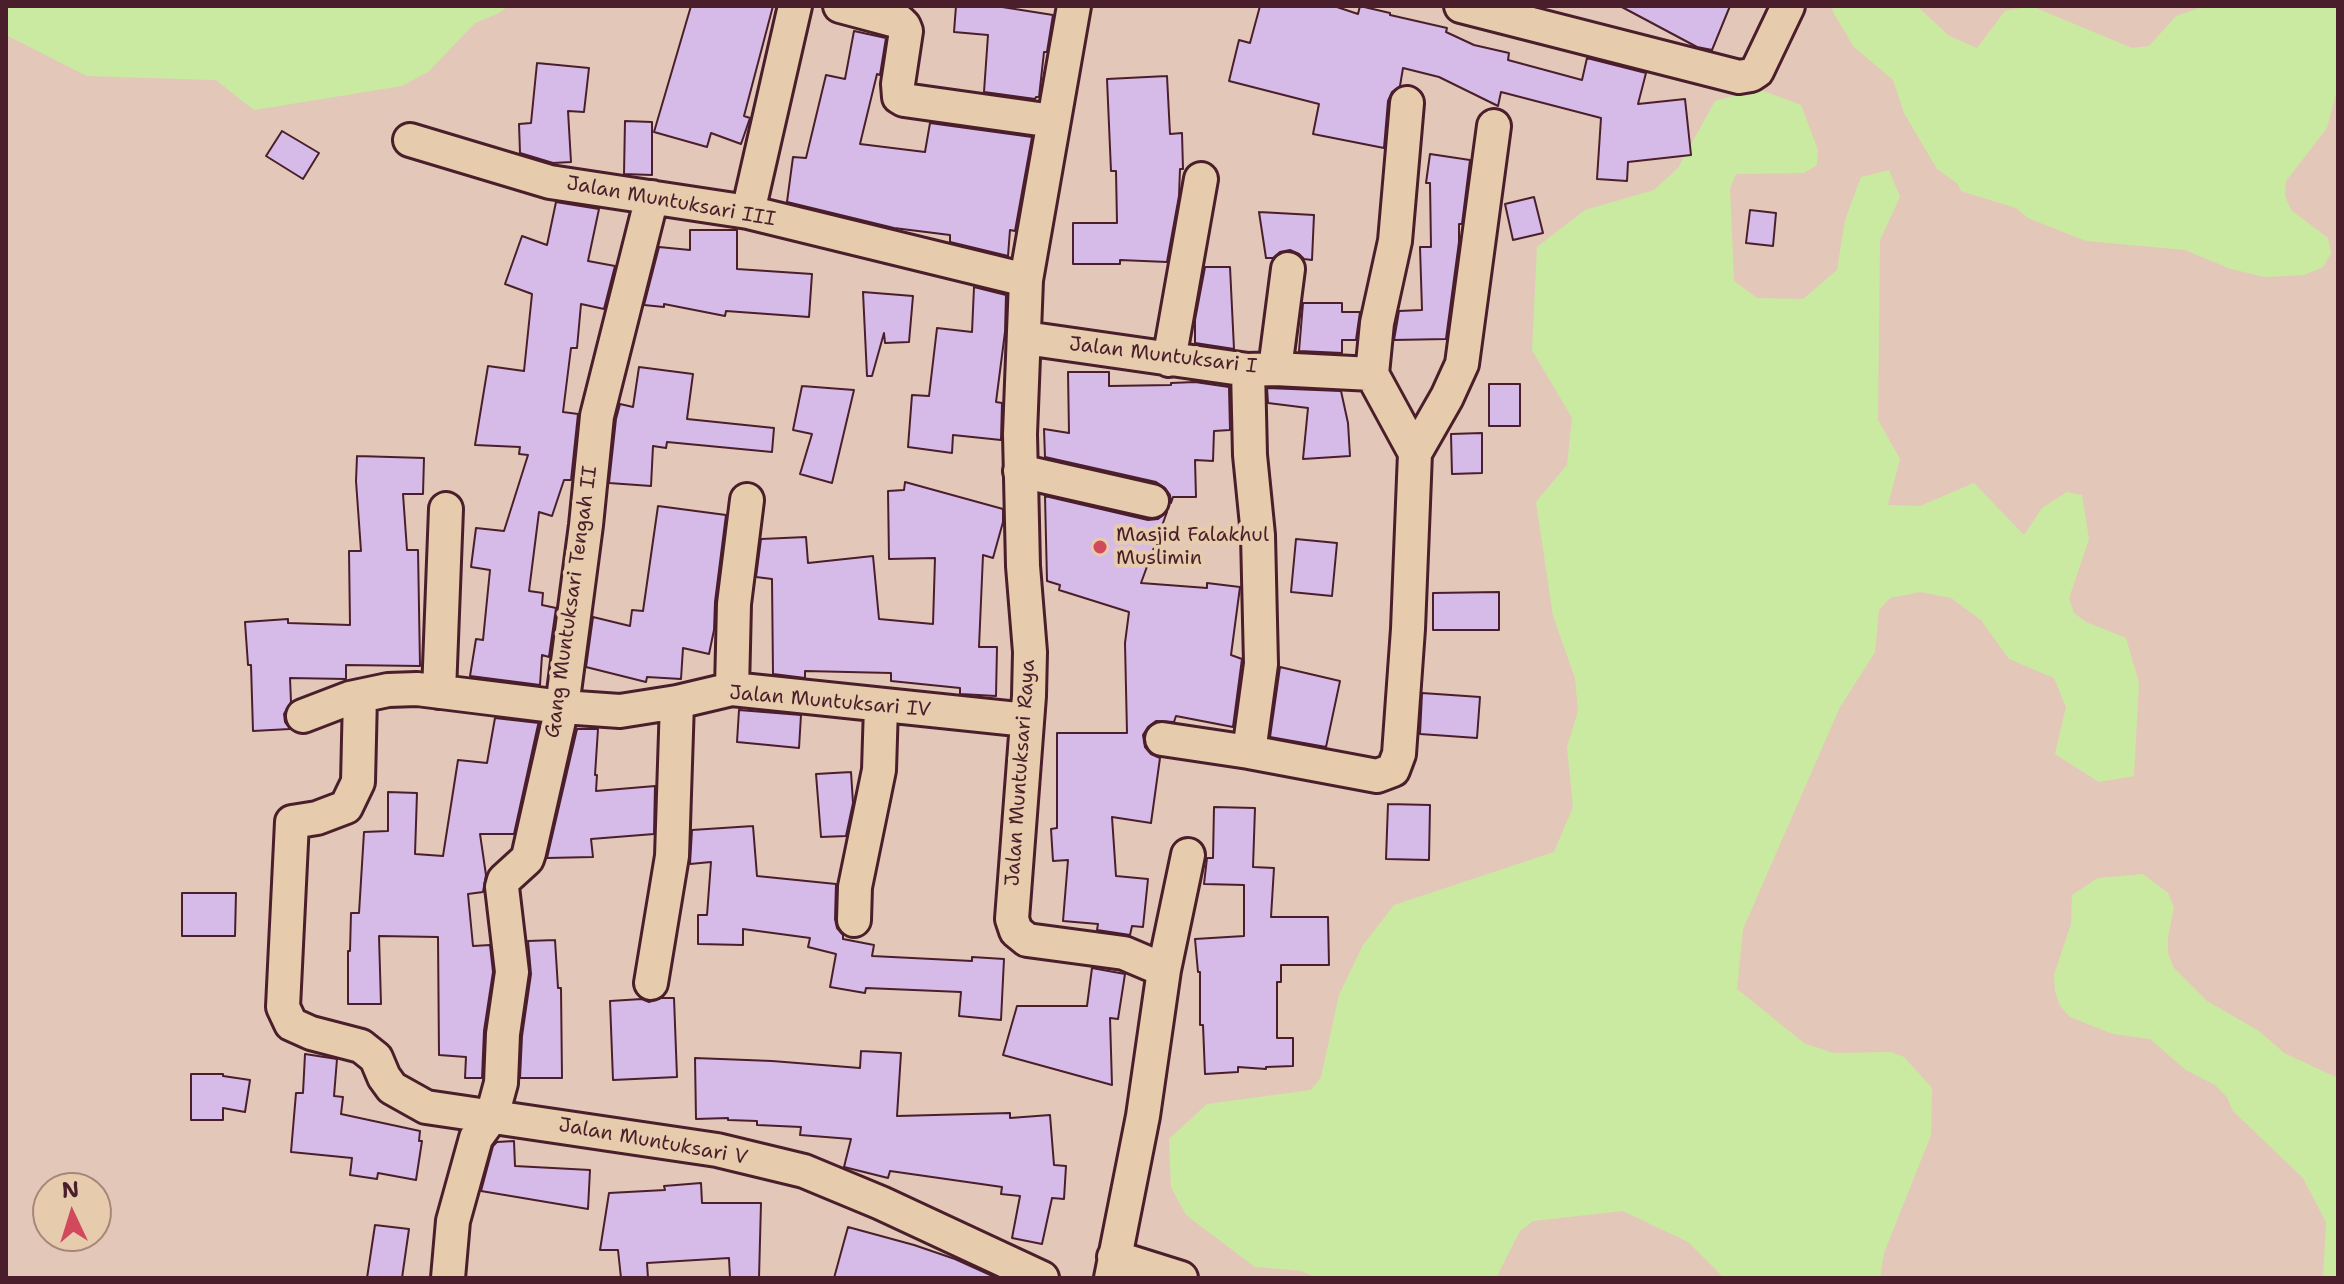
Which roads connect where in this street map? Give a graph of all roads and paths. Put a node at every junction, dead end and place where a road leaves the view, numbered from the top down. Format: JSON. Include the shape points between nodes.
{"nodes":[{"id":1,"x":795,"y":6,"type":"edge"},
{"id":2,"x":840,"y":6,"type":"edge"},
{"id":3,"x":1074,"y":6,"type":"edge"},
{"id":4,"x":1461,"y":6,"type":"edge"},
{"id":5,"x":1788,"y":6,"type":"edge"},
{"id":6,"x":1407,"y":103,"type":"dead end"},
{"id":7,"x":1053,"y":121,"type":"junction"},
{"id":8,"x":1494,"y":126,"type":"dead end"},
{"id":9,"x":410,"y":140,"type":"dead end"},
{"id":10,"x":1201,"y":179,"type":"dead end"},
{"id":11,"x":652,"y":197,"type":"junction"},
{"id":12,"x":748,"y":212,"type":"junction"},
{"id":13,"x":1288,"y":269,"type":"dead end"},
{"id":14,"x":1026,"y":280,"type":"junction"},
{"id":15,"x":1025,"y":338,"type":"junction"},
{"id":16,"x":1169,"y":360,"type":"junction"},
{"id":17,"x":1262,"y":370,"type":"junction"},
{"id":18,"x":1372,"y":374,"type":"junction"},
{"id":19,"x":1415,"y":453,"type":"junction"},
{"id":20,"x":1020,"y":471,"type":"junction"},
{"id":21,"x":747,"y":500,"type":"dead end"},
{"id":22,"x":1152,"y":501,"type":"dead end"},
{"id":23,"x":446,"y":509,"type":"dead end"},
{"id":24,"x":732,"y":689,"type":"junction"},
{"id":25,"x":439,"y":692,"type":"junction"},
{"id":26,"x":360,"y":696,"type":"junction"},
{"id":27,"x":677,"y":702,"type":"junction"},
{"id":28,"x":881,"y":706,"type":"junction"},
{"id":29,"x":562,"y":707,"type":"junction"},
{"id":30,"x":303,"y":716,"type":"dead end"},
{"id":31,"x":1027,"y":720,"type":"junction"},
{"id":32,"x":1162,"y":739,"type":"dead end"},
{"id":33,"x":1249,"y":752,"type":"junction"},
{"id":34,"x":1188,"y":855,"type":"dead end"},
{"id":35,"x":854,"y":920,"type":"dead end"},
{"id":36,"x":1164,"y":970,"type":"junction"},
{"id":37,"x":651,"y":983,"type":"dead end"},
{"id":38,"x":492,"y":1116,"type":"junction"},
{"id":39,"x":1112,"y":1268,"type":"edge"},
{"id":40,"x":448,"y":1278,"type":"edge"},
{"id":41,"x":1042,"y":1278,"type":"edge"},
{"id":42,"x":1181,"y":1278,"type":"edge"}],
"edges":[{"from":1,"to":12,"type":"street"},
{"from":2,"to":7,"type":"street","via":[[904,26],[898,84],[904,100]]},
{"from":3,"to":7,"type":"street","name":"Jalan Muntuksari Raya"},
{"from":4,"to":5,"type":"street","via":[[1739,77],[1757,71]]},
{"from":6,"to":18,"type":"street","via":[[1395,241]]},
{"from":7,"to":14,"type":"street","name":"Jalan Muntuksari Raya"},
{"from":8,"to":19,"type":"street","via":[[1462,364]]},
{"from":9,"to":11,"type":"street","name":"Jalan Muntuksari III","via":[[550,182]]},
{"from":10,"to":16,"type":"street"},
{"from":11,"to":12,"type":"street","name":"Jalan Muntuksari III"},
{"from":11,"to":29,"type":"street","name":"Gang Muntuksari Tengah II","via":[[597,416]]},
{"from":12,"to":14,"type":"street","name":"Jalan Muntuksari III"},
{"from":13,"to":17,"type":"street"},
{"from":14,"to":15,"type":"street","name":"Jalan Muntuksari Raya"},
{"from":15,"to":16,"type":"street","name":"Jalan Muntuksari I"},
{"from":15,"to":20,"type":"street","name":"Jalan Muntuksari Raya"},
{"from":16,"to":17,"type":"street","name":"Jalan Muntuksari I"},
{"from":17,"to":18,"type":"street","name":"Jalan Muntuksari I"},
{"from":17,"to":33,"type":"street","via":[[1250,455],[1261,664]]},
{"from":18,"to":19,"type":"street"},
{"from":19,"to":33,"type":"street","via":[[1408,629],[1399,754],[1393,770],[1377,776]]},
{"from":20,"to":22,"type":"street"},
{"from":20,"to":31,"type":"street","name":"Jalan Muntuksari Raya","via":[[1030,652]]},
{"from":21,"to":24,"type":"street","via":[[734,604]]},
{"from":23,"to":25,"type":"street"},
{"from":24,"to":27,"type":"street","name":"Jalan Muntuksari IV"},
{"from":24,"to":28,"type":"street","name":"Jalan Muntuksari IV"},
{"from":25,"to":26,"type":"street","name":"Jalan Muntuksari IV","via":[[388,690]]},
{"from":25,"to":29,"type":"street","name":"Jalan Muntuksari IV"},
{"from":26,"to":30,"type":"street","name":"Jalan Muntuksari IV"},
{"from":26,"to":38,"type":"street","name":"Jalan Muntuksari V","via":[[358,782],[346,807],[292,822],[283,1007],[291,1024],[361,1046],[376,1058],[392,1088],[418,1103]]},
{"from":27,"to":29,"type":"street","name":"Jalan Muntuksari IV","via":[[620,711]]},
{"from":27,"to":37,"type":"street","via":[[672,856]]},
{"from":28,"to":31,"type":"street","name":"Jalan Muntuksari IV"},
{"from":28,"to":35,"type":"street","via":[[879,770],[855,887]]},
{"from":29,"to":38,"type":"street","name":"Gang Muntuksari Tengah II","via":[[529,853],[502,887],[512,972],[501,1083]]},
{"from":31,"to":36,"type":"street","name":"Jalan Muntuksari Raya","via":[[1012,919],[1016,931],[1027,940],[1124,953]]},
{"from":32,"to":33,"type":"street"},
{"from":34,"to":36,"type":"street"},
{"from":36,"to":39,"type":"street","via":[[1143,1116]]},
{"from":38,"to":40,"type":"street","name":"Gang Muntuksari Tengah II","via":[[476,1138],[453,1221]]},
{"from":38,"to":41,"type":"street","name":"Jalan Muntuksari V","via":[[717,1150],[804,1171]]},
{"from":39,"to":42,"type":"street"}]}
